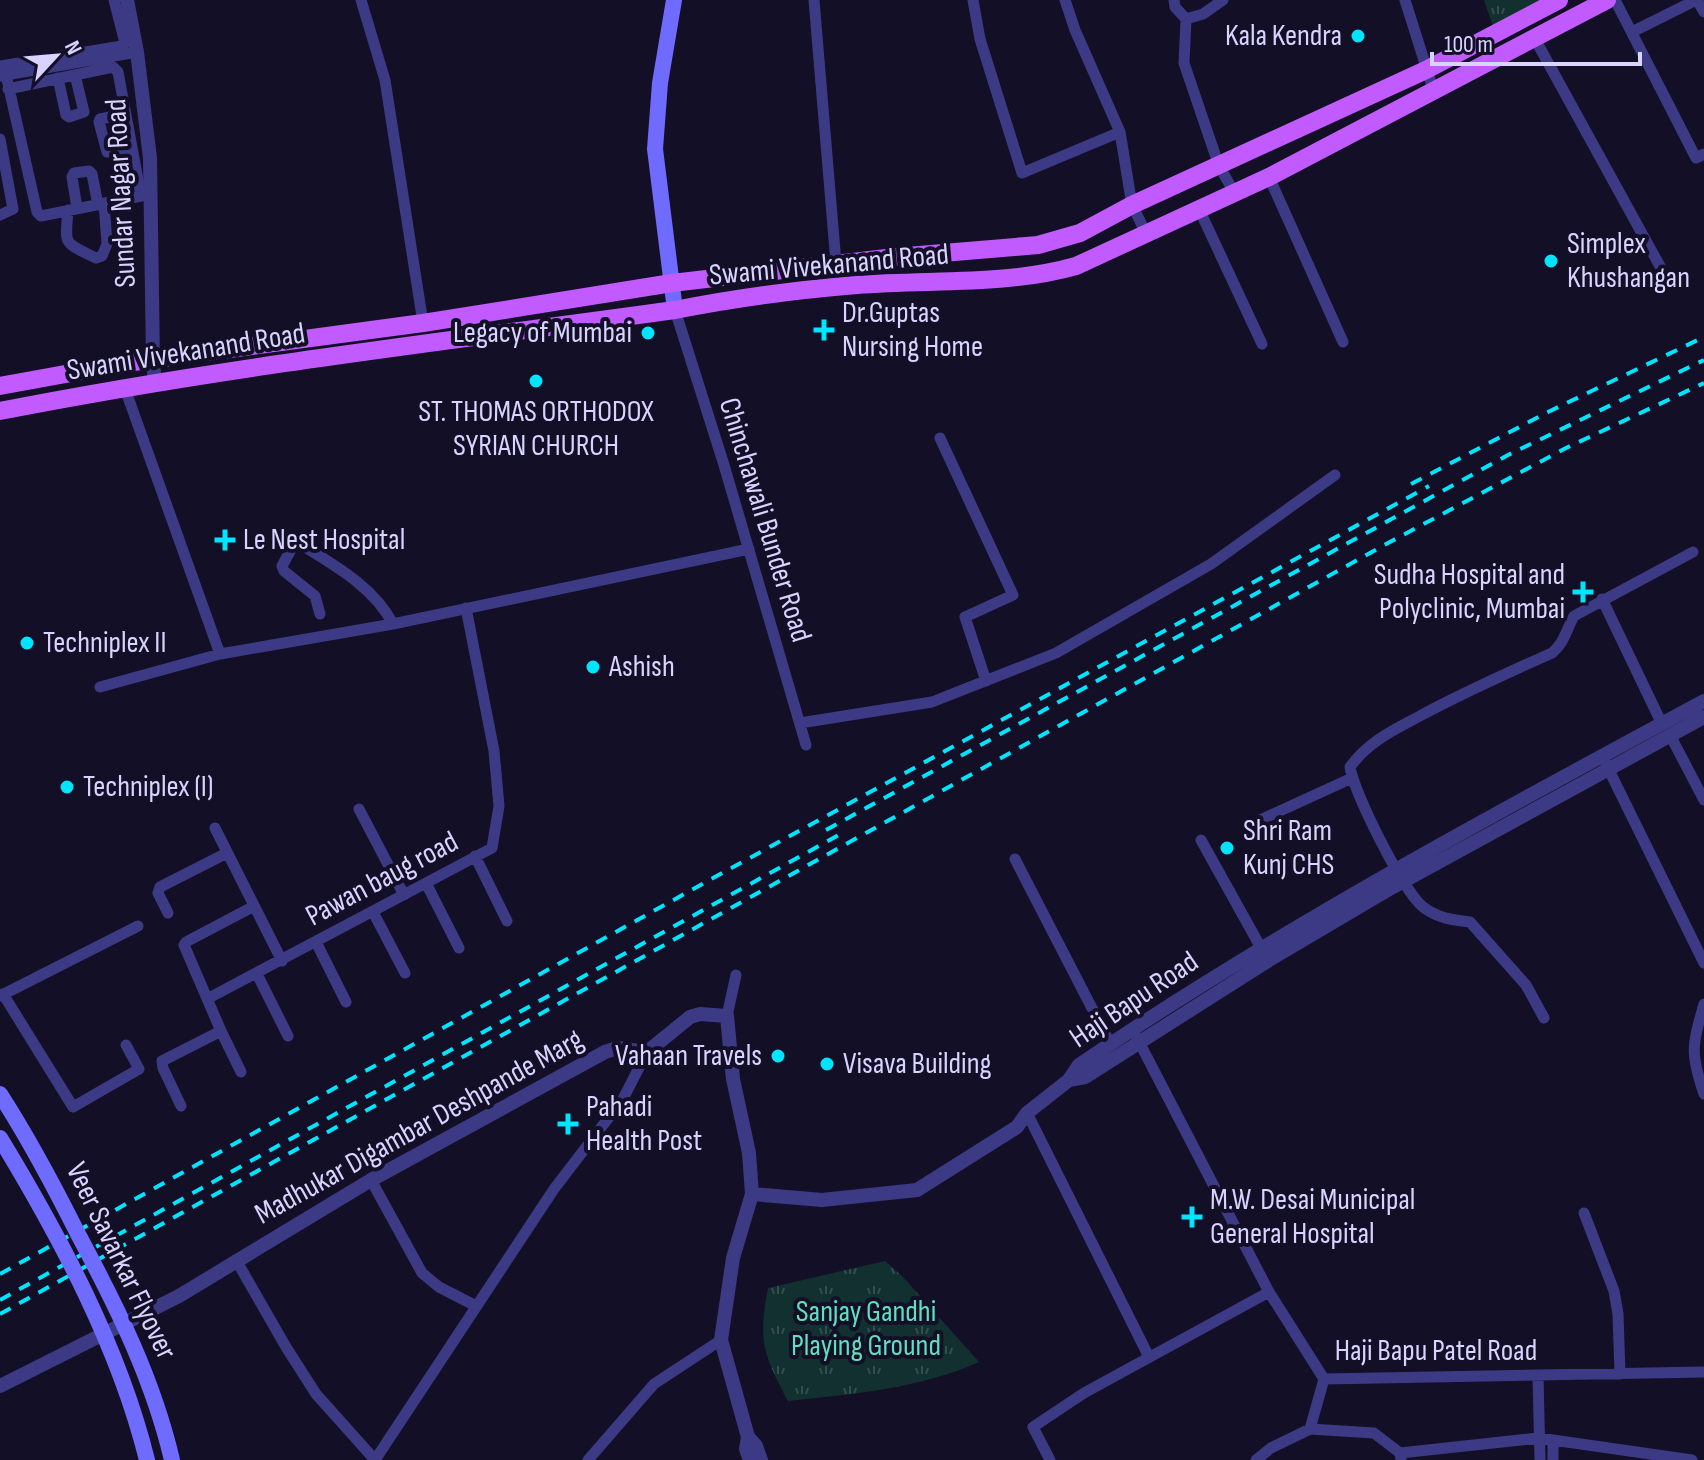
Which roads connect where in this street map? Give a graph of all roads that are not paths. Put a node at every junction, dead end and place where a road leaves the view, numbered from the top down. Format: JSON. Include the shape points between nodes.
{"nodes":[{"id":1,"x":114,"y":0,"type":"edge"},
{"id":2,"x":127,"y":0,"type":"edge"},
{"id":3,"x":361,"y":0,"type":"edge"},
{"id":4,"x":674,"y":0,"type":"edge"},
{"id":5,"x":814,"y":0,"type":"edge"},
{"id":6,"x":973,"y":0,"type":"edge"},
{"id":7,"x":1065,"y":0,"type":"edge"},
{"id":8,"x":1174,"y":0,"type":"edge"},
{"id":9,"x":1223,"y":0,"type":"edge"},
{"id":10,"x":1405,"y":0,"type":"edge"},
{"id":11,"x":1559,"y":0,"type":"edge"},
{"id":12,"x":1607,"y":0,"type":"edge"},
{"id":13,"x":1615,"y":0,"type":"edge"},
{"id":14,"x":1696,"y":0,"type":"edge"},
{"id":15,"x":1704,"y":12,"type":"edge"},
{"id":16,"x":1186,"y":19,"type":"junction"},
{"id":17,"x":1632,"y":32,"type":"junction"},
{"id":18,"x":1535,"y":39,"type":"junction"},
{"id":19,"x":137,"y":52,"type":"junction"},
{"id":20,"x":8,"y":69,"type":"edge"},
{"id":21,"x":1426,"y":70,"type":"junction"},
{"id":22,"x":75,"y":75,"type":"junction"},
{"id":23,"x":58,"y":78,"type":"junction"},
{"id":24,"x":8,"y":89,"type":"junction"},
{"id":25,"x":1434,"y":92,"type":"junction"},
{"id":26,"x":125,"y":114,"type":"junction"},
{"id":27,"x":1120,"y":132,"type":"junction"},
{"id":28,"x":0,"y":139,"type":"edge"},
{"id":29,"x":132,"y":147,"type":"junction"},
{"id":30,"x":1704,"y":154,"type":"edge"},
{"id":31,"x":1219,"y":166,"type":"junction"},
{"id":32,"x":1269,"y":177,"type":"junction"},
{"id":33,"x":1234,"y":192,"type":"junction"},
{"id":34,"x":146,"y":195,"type":"junction"},
{"id":35,"x":101,"y":204,"type":"junction"},
{"id":36,"x":1132,"y":205,"type":"junction"},
{"id":37,"x":72,"y":209,"type":"junction"},
{"id":38,"x":1199,"y":209,"type":"junction"},
{"id":39,"x":0,"y":215,"type":"edge"},
{"id":40,"x":1147,"y":235,"type":"junction"},
{"id":41,"x":836,"y":263,"type":"junction"},
{"id":42,"x":1661,"y":268,"type":"dead end"},
{"id":43,"x":672,"y":283,"type":"junction"},
{"id":44,"x":675,"y":310,"type":"junction"},
{"id":45,"x":423,"y":323,"type":"junction"},
{"id":46,"x":1343,"y":342,"type":"dead end"},
{"id":47,"x":1262,"y":344,"type":"dead end"},
{"id":48,"x":153,"y":361,"type":"junction"},
{"id":49,"x":155,"y":384,"type":"junction"},
{"id":50,"x":0,"y":386,"type":"edge"},
{"id":51,"x":124,"y":386,"type":"junction"},
{"id":52,"x":0,"y":411,"type":"edge"},
{"id":53,"x":940,"y":438,"type":"dead end"},
{"id":54,"x":1335,"y":475,"type":"dead end"},
{"id":55,"x":749,"y":549,"type":"junction"},
{"id":56,"x":1693,"y":552,"type":"dead end"},
{"id":57,"x":1602,"y":599,"type":"junction"},
{"id":58,"x":466,"y":608,"type":"junction"},
{"id":59,"x":320,"y":614,"type":"dead end"},
{"id":60,"x":393,"y":624,"type":"junction"},
{"id":61,"x":220,"y":654,"type":"junction"},
{"id":62,"x":986,"y":681,"type":"junction"},
{"id":63,"x":100,"y":687,"type":"dead end"},
{"id":64,"x":1704,"y":701,"type":"edge"},
{"id":65,"x":1704,"y":717,"type":"edge"},
{"id":66,"x":800,"y":723,"type":"junction"},
{"id":67,"x":1662,"y":731,"type":"junction"},
{"id":68,"x":806,"y":745,"type":"dead end"},
{"id":69,"x":1605,"y":762,"type":"junction"},
{"id":70,"x":1352,"y":778,"type":"junction"},
{"id":71,"x":1704,"y":800,"type":"edge"},
{"id":72,"x":359,"y":809,"type":"dead end"},
{"id":73,"x":1258,"y":821,"type":"dead end"},
{"id":74,"x":215,"y":828,"type":"dead end"},
{"id":75,"x":1201,"y":840,"type":"dead end"},
{"id":76,"x":227,"y":853,"type":"junction"},
{"id":77,"x":475,"y":856,"type":"junction"},
{"id":78,"x":1015,"y":859,"type":"dead end"},
{"id":79,"x":1401,"y":876,"type":"junction"},
{"id":80,"x":426,"y":883,"type":"junction"},
{"id":81,"x":404,"y":895,"type":"junction"},
{"id":82,"x":254,"y":906,"type":"junction"},
{"id":83,"x":373,"y":912,"type":"junction"},
{"id":84,"x":168,"y":913,"type":"dead end"},
{"id":85,"x":507,"y":921,"type":"dead end"},
{"id":86,"x":138,"y":926,"type":"dead end"},
{"id":87,"x":316,"y":942,"type":"junction"},
{"id":88,"x":459,"y":948,"type":"dead end"},
{"id":89,"x":1265,"y":955,"type":"junction"},
{"id":90,"x":282,"y":961,"type":"junction"},
{"id":91,"x":1704,"y":963,"type":"edge"},
{"id":92,"x":405,"y":973,"type":"dead end"},
{"id":93,"x":257,"y":974,"type":"junction"},
{"id":94,"x":736,"y":975,"type":"dead end"},
{"id":95,"x":2,"y":995,"type":"edge"},
{"id":96,"x":207,"y":999,"type":"junction"},
{"id":97,"x":346,"y":1002,"type":"dead end"},
{"id":98,"x":1704,"y":1004,"type":"edge"},
{"id":99,"x":727,"y":1016,"type":"junction"},
{"id":100,"x":1544,"y":1018,"type":"dead end"},
{"id":101,"x":221,"y":1031,"type":"junction"},
{"id":102,"x":288,"y":1036,"type":"dead end"},
{"id":103,"x":1136,"y":1037,"type":"junction"},
{"id":104,"x":126,"y":1045,"type":"dead end"},
{"id":105,"x":1111,"y":1045,"type":"junction"},
{"id":106,"x":647,"y":1052,"type":"junction"},
{"id":107,"x":1092,"y":1064,"type":"junction"},
{"id":108,"x":241,"y":1072,"type":"dead end"},
{"id":109,"x":0,"y":1094,"type":"edge"},
{"id":110,"x":1704,"y":1094,"type":"edge"},
{"id":111,"x":181,"y":1106,"type":"dead end"},
{"id":112,"x":1027,"y":1113,"type":"junction"},
{"id":113,"x":0,"y":1138,"type":"edge"},
{"id":114,"x":371,"y":1180,"type":"junction"},
{"id":115,"x":752,"y":1194,"type":"junction"},
{"id":116,"x":1584,"y":1213,"type":"dead end"},
{"id":117,"x":236,"y":1260,"type":"junction"},
{"id":118,"x":1269,"y":1292,"type":"junction"},
{"id":119,"x":476,"y":1306,"type":"junction"},
{"id":120,"x":721,"y":1340,"type":"junction"},
{"id":121,"x":1149,"y":1357,"type":"junction"},
{"id":122,"x":1704,"y":1372,"type":"edge"},
{"id":123,"x":1620,"y":1374,"type":"junction"},
{"id":124,"x":1538,"y":1376,"type":"junction"},
{"id":125,"x":1324,"y":1379,"type":"junction"},
{"id":126,"x":0,"y":1386,"type":"edge"},
{"id":127,"x":1310,"y":1429,"type":"junction"},
{"id":128,"x":748,"y":1437,"type":"junction"},
{"id":129,"x":1539,"y":1438,"type":"junction"},
{"id":130,"x":1553,"y":1441,"type":"junction"},
{"id":131,"x":1401,"y":1456,"type":"edge"},
{"id":132,"x":147,"y":1460,"type":"edge"},
{"id":133,"x":172,"y":1460,"type":"edge"},
{"id":134,"x":375,"y":1460,"type":"edge"},
{"id":135,"x":588,"y":1460,"type":"edge"},
{"id":136,"x":750,"y":1460,"type":"edge"},
{"id":137,"x":761,"y":1460,"type":"edge"},
{"id":138,"x":1050,"y":1460,"type":"edge"},
{"id":139,"x":1256,"y":1460,"type":"edge"},
{"id":140,"x":1540,"y":1460,"type":"edge"},
{"id":141,"x":1553,"y":1460,"type":"edge"},
{"id":142,"x":1692,"y":1460,"type":"edge"}],
"edges":[{"from":1,"to":20,"type":"street","via":[[122,46]]},
{"from":2,"to":19,"type":"street","name":"Sundar Nagar Road"},
{"from":3,"to":45,"type":"street","via":[[385,80]]},
{"from":4,"to":43,"type":"main road","via":[[655,149]]},
{"from":5,"to":41,"type":"street"},
{"from":6,"to":27,"type":"street","via":[[1022,173]]},
{"from":7,"to":27,"type":"street"},
{"from":8,"to":16,"type":"street"},
{"from":9,"to":16,"type":"street"},
{"from":10,"to":21,"type":"street"},
{"from":11,"to":21,"type":"main road","name":"Swami Vivekanand Road"},
{"from":12,"to":18,"type":"main road","name":"Swami Vivekanand Road"},
{"from":13,"to":17,"type":"street"},
{"from":14,"to":15,"type":"street"},
{"from":14,"to":17,"type":"street"},
{"from":16,"to":31,"type":"street","via":[[1184,63]]},
{"from":17,"to":30,"type":"street","via":[[1696,158]]},
{"from":18,"to":25,"type":"main road","name":"Swami Vivekanand Road"},
{"from":18,"to":42,"type":"street"},
{"from":19,"to":20,"type":"street"},
{"from":19,"to":34,"type":"street","name":"Sundar Nagar Road","via":[[150,158]]},
{"from":20,"to":24,"type":"street"},
{"from":21,"to":25,"type":"street"},
{"from":21,"to":31,"type":"main road","name":"Swami Vivekanand Road"},
{"from":22,"to":23,"type":"street"},
{"from":22,"to":23,"type":"street","via":[[84,112],[69,117]]},
{"from":22,"to":26,"type":"street","via":[[113,67]]},
{"from":23,"to":24,"type":"street"},
{"from":24,"to":37,"type":"street","via":[[37,212],[41,216]]},
{"from":25,"to":32,"type":"main road","name":"Swami Vivekanand Road"},
{"from":26,"to":29,"type":"street"},
{"from":26,"to":29,"type":"street","via":[[99,122],[107,152]]},
{"from":27,"to":36,"type":"street"},
{"from":28,"to":39,"type":"street","via":[[13,209]]},
{"from":29,"to":34,"type":"street"},
{"from":31,"to":33,"type":"street"},
{"from":31,"to":36,"type":"main road","name":"Swami Vivekanand Road"},
{"from":32,"to":33,"type":"main road","name":"Swami Vivekanand Road"},
{"from":32,"to":46,"type":"street"},
{"from":33,"to":38,"type":"main road","name":"Swami Vivekanand Road"},
{"from":34,"to":35,"type":"street"},
{"from":34,"to":48,"type":"street","name":"Sundar Nagar Road"},
{"from":35,"to":37,"type":"street"},
{"from":35,"to":37,"type":"street","via":[[92,174],[74,173]]},
{"from":35,"to":37,"type":"street","via":[[107,244],[96,258],[69,245]]},
{"from":36,"to":40,"type":"street"},
{"from":36,"to":41,"type":"main road","name":"Swami Vivekanand Road","via":[[1080,233],[1038,245]]},
{"from":38,"to":40,"type":"main road","name":"Swami Vivekanand Road"},
{"from":38,"to":47,"type":"street"},
{"from":40,"to":44,"type":"main road","name":"Swami Vivekanand Road","via":[[1056,272],[857,285]]},
{"from":41,"to":43,"type":"main road","name":"Swami Vivekanand Road"},
{"from":43,"to":44,"type":"main road"},
{"from":43,"to":45,"type":"main road","name":"Swami Vivekanand Road"},
{"from":44,"to":49,"type":"main road","name":"Swami Vivekanand Road"},
{"from":44,"to":55,"type":"street","name":"Chinchawali Bunder Road"},
{"from":45,"to":48,"type":"main road","name":"Swami Vivekanand Road"},
{"from":48,"to":49,"type":"street","name":"Sundar Nagar Road"},
{"from":48,"to":50,"type":"main road","name":"Swami Vivekanand Road"},
{"from":49,"to":51,"type":"main road","name":"Swami Vivekanand Road"},
{"from":51,"to":52,"type":"main road","name":"Swami Vivekanand Road"},
{"from":51,"to":61,"type":"street"},
{"from":53,"to":62,"type":"street","via":[[1013,595],[965,617]]},
{"from":54,"to":62,"type":"street","via":[[1211,564],[1056,653]]},
{"from":55,"to":58,"type":"street"},
{"from":55,"to":66,"type":"street","name":"Chinchawali Bunder Road"},
{"from":56,"to":57,"type":"street"},
{"from":57,"to":67,"type":"street"},
{"from":57,"to":70,"type":"street","via":[[1574,616],[1564,643],[1552,653],[1384,734],[1350,767]]},
{"from":58,"to":60,"type":"street"},
{"from":58,"to":77,"type":"street","name":"Pawan baug road","via":[[494,751],[499,806],[492,848]]},
{"from":59,"to":60,"type":"street","via":[[315,596],[282,566],[294,544],[348,575]]},
{"from":60,"to":61,"type":"street"},
{"from":61,"to":63,"type":"street"},
{"from":62,"to":66,"type":"street","via":[[932,702]]},
{"from":64,"to":67,"type":"street","name":"Haji Bapu Road"},
{"from":65,"to":67,"type":"street","name":"Haji Bapu Road"},
{"from":66,"to":68,"type":"street","name":"Chinchawali Bunder Road"},
{"from":67,"to":69,"type":"street","name":"Haji Bapu Road"},
{"from":67,"to":71,"type":"street"},
{"from":69,"to":79,"type":"street","name":"Haji Bapu Road"},
{"from":69,"to":91,"type":"street"},
{"from":70,"to":73,"type":"street"},
{"from":70,"to":79,"type":"street"},
{"from":72,"to":81,"type":"street"},
{"from":74,"to":76,"type":"street"},
{"from":75,"to":89,"type":"street"},
{"from":76,"to":82,"type":"street"},
{"from":76,"to":84,"type":"street","via":[[160,887]]},
{"from":77,"to":80,"type":"street","name":"Pawan baug road"},
{"from":77,"to":85,"type":"street"},
{"from":78,"to":105,"type":"street"},
{"from":79,"to":89,"type":"street","name":"Haji Bapu Road"},
{"from":79,"to":100,"type":"street","via":[[1420,905],[1443,919],[1470,922],[1526,985]]},
{"from":80,"to":81,"type":"street","name":"Pawan baug road"},
{"from":80,"to":88,"type":"street"},
{"from":81,"to":83,"type":"street","name":"Pawan baug road"},
{"from":82,"to":90,"type":"street"},
{"from":82,"to":96,"type":"street","via":[[184,945]]},
{"from":83,"to":87,"type":"street","name":"Pawan baug road"},
{"from":83,"to":92,"type":"street"},
{"from":86,"to":95,"type":"street"},
{"from":87,"to":90,"type":"street","name":"Pawan baug road"},
{"from":87,"to":97,"type":"street"},
{"from":89,"to":103,"type":"street","name":"Haji Bapu Road"},
{"from":90,"to":93,"type":"street","name":"Pawan baug road"},
{"from":93,"to":96,"type":"street","name":"Pawan baug road"},
{"from":93,"to":102,"type":"street"},
{"from":94,"to":99,"type":"street"},
{"from":95,"to":104,"type":"street","via":[[73,1107],[139,1069]]},
{"from":96,"to":101,"type":"street"},
{"from":98,"to":110,"type":"street","via":[[1693,1061]]},
{"from":99,"to":106,"type":"street","via":[[690,1017]]},
{"from":99,"to":115,"type":"street"},
{"from":101,"to":108,"type":"street"},
{"from":101,"to":111,"type":"street","via":[[162,1061]]},
{"from":103,"to":105,"type":"street","name":"Haji Bapu Road"},
{"from":103,"to":107,"type":"street","name":"Haji Bapu Road"},
{"from":103,"to":118,"type":"street","name":"Haji Bapu Patel Road"},
{"from":105,"to":107,"type":"street","name":"Haji Bapu Road"},
{"from":106,"to":114,"type":"street","name":"Madhukar Digambar Deshpande Marg","via":[[605,1052]]},
{"from":106,"to":119,"type":"street","via":[[623,1099],[554,1189]]},
{"from":107,"to":112,"type":"street","name":"Haji Bapu Road","via":[[1085,1077],[1069,1080]]},
{"from":109,"to":133,"type":"main road","name":"Veer Savarkar Flyover","bridge":true,"via":[[135,1345]]},
{"from":112,"to":115,"type":"street","name":"Haji Bapu Road","via":[[1017,1127],[917,1190],[822,1200]]},
{"from":112,"to":121,"type":"street"},
{"from":113,"to":132,"type":"main road","name":"Veer Savarkar Flyover","bridge":true,"via":[[47,1219],[108,1344]]},
{"from":114,"to":117,"type":"street","name":"Madhukar Digambar Deshpande Marg"},
{"from":114,"to":119,"type":"street","via":[[422,1273]]},
{"from":115,"to":120,"type":"street","via":[[733,1258]]},
{"from":116,"to":123,"type":"street","via":[[1614,1291]]},
{"from":117,"to":126,"type":"street","name":"Madhukar Digambar Deshpande Marg","via":[[179,1296]]},
{"from":117,"to":134,"type":"street","via":[[316,1394]]},
{"from":118,"to":121,"type":"street"},
{"from":118,"to":125,"type":"street","name":"Haji Bapu Patel Road"},
{"from":119,"to":134,"type":"street"},
{"from":120,"to":128,"type":"street"},
{"from":120,"to":135,"type":"street","via":[[654,1384]]},
{"from":121,"to":138,"type":"street","via":[[1033,1427]]},
{"from":122,"to":123,"type":"street","name":"Haji Bapu Patel Road"},
{"from":123,"to":124,"type":"street","name":"Haji Bapu Patel Road"},
{"from":124,"to":125,"type":"street","name":"Haji Bapu Patel Road"},
{"from":124,"to":129,"type":"street"},
{"from":125,"to":127,"type":"street"},
{"from":127,"to":131,"type":"street","via":[[1374,1433]]},
{"from":127,"to":139,"type":"street"},
{"from":128,"to":136,"type":"street"},
{"from":128,"to":137,"type":"street"},
{"from":129,"to":130,"type":"street"},
{"from":129,"to":131,"type":"street"},
{"from":129,"to":140,"type":"street"},
{"from":130,"to":141,"type":"street"},
{"from":130,"to":142,"type":"street"}]}
